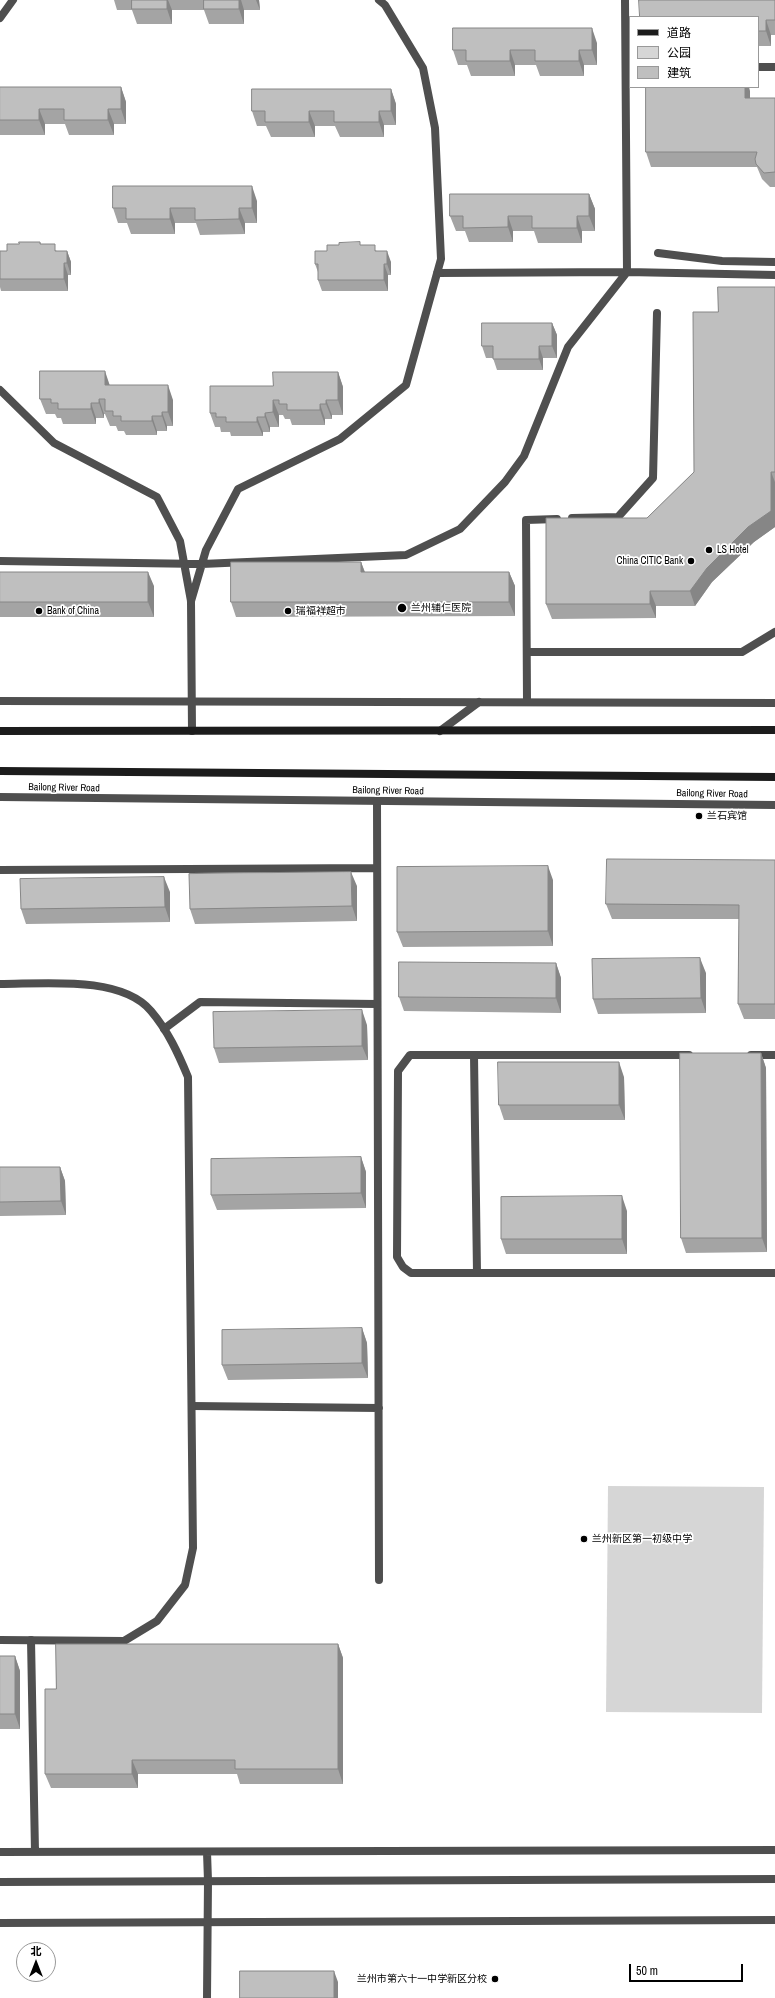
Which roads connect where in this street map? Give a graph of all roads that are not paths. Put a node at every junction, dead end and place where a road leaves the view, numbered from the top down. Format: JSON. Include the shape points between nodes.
{"nodes":[{"id":1,"x":625,"y":0,"type":"edge"},
{"id":2,"x":11,"y":1,"type":"edge"},
{"id":3,"x":384,"y":2,"type":"edge"},
{"id":4,"x":0,"y":18,"type":"edge"},
{"id":5,"x":759,"y":67,"type":"edge"},
{"id":6,"x":775,"y":67,"type":"edge"},
{"id":7,"x":628,"y":71,"type":"edge"},
{"id":8,"x":658,"y":253,"type":"dead end"},
{"id":9,"x":775,"y":262,"type":"edge"},
{"id":10,"x":626,"y":272,"type":"junction"},
{"id":11,"x":437,"y":273,"type":"junction"},
{"id":12,"x":775,"y":275,"type":"edge"},
{"id":13,"x":657,"y":313,"type":"dead end"},
{"id":14,"x":0,"y":390,"type":"edge"},
{"id":15,"x":0,"y":561,"type":"edge"},
{"id":16,"x":184,"y":562,"type":"junction"},
{"id":17,"x":202,"y":564,"type":"junction"},
{"id":18,"x":191,"y":601,"type":"junction"},
{"id":19,"x":775,"y":632,"type":"edge"},
{"id":20,"x":527,"y":652,"type":"junction"},
{"id":21,"x":0,"y":701,"type":"edge"},
{"id":22,"x":191,"y":701,"type":"junction"},
{"id":23,"x":478,"y":702,"type":"junction"},
{"id":24,"x":527,"y":702,"type":"junction"},
{"id":25,"x":775,"y":703,"type":"edge"},
{"id":26,"x":775,"y":730,"type":"edge"},
{"id":27,"x":0,"y":731,"type":"edge"},
{"id":28,"x":192,"y":731,"type":"junction"},
{"id":29,"x":440,"y":731,"type":"junction"},
{"id":30,"x":0,"y":771,"type":"edge"},
{"id":31,"x":775,"y":777,"type":"edge"},
{"id":32,"x":0,"y":797,"type":"edge"},
{"id":33,"x":377,"y":801,"type":"junction"},
{"id":34,"x":775,"y":804,"type":"edge"},
{"id":35,"x":377,"y":868,"type":"junction"},
{"id":36,"x":0,"y":870,"type":"edge"},
{"id":37,"x":0,"y":984,"type":"edge"},
{"id":38,"x":377,"y":1004,"type":"junction"},
{"id":39,"x":164,"y":1029,"type":"junction"},
{"id":40,"x":474,"y":1055,"type":"junction"},
{"id":41,"x":696,"y":1055,"type":"edge"},
{"id":42,"x":743,"y":1055,"type":"edge"},
{"id":43,"x":775,"y":1055,"type":"edge"},
{"id":44,"x":476,"y":1273,"type":"junction"},
{"id":45,"x":775,"y":1273,"type":"edge"},
{"id":46,"x":192,"y":1406,"type":"junction"},
{"id":47,"x":379,"y":1408,"type":"junction"},
{"id":48,"x":379,"y":1580,"type":"dead end"},
{"id":49,"x":0,"y":1640,"type":"edge"},
{"id":50,"x":31,"y":1640,"type":"junction"},
{"id":51,"x":775,"y":1850,"type":"edge"},
{"id":52,"x":0,"y":1852,"type":"edge"},
{"id":53,"x":35,"y":1852,"type":"junction"},
{"id":54,"x":207,"y":1852,"type":"junction"},
{"id":55,"x":775,"y":1879,"type":"edge"},
{"id":56,"x":208,"y":1881,"type":"junction"},
{"id":57,"x":0,"y":1882,"type":"edge"},
{"id":58,"x":775,"y":1920,"type":"edge"},
{"id":59,"x":208,"y":1921,"type":"junction"},
{"id":60,"x":0,"y":1923,"type":"edge"},
{"id":61,"x":207,"y":1998,"type":"edge"}],
"edges":[{"from":1,"to":7,"type":"street"},
{"from":2,"to":4,"type":"street"},
{"from":3,"to":11,"type":"street","via":[[423,68],[435,128],[441,259]]},
{"from":5,"to":6,"type":"street"},
{"from":7,"to":10,"type":"street"},
{"from":8,"to":9,"type":"street","via":[[722,262]]},
{"from":10,"to":11,"type":"street"},
{"from":10,"to":12,"type":"street"},
{"from":10,"to":17,"type":"street","via":[[568,347],[524,456],[505,482],[460,529],[406,555]]},
{"from":11,"to":17,"type":"street","via":[[406,385],[340,439],[238,489],[206,550]]},
{"from":13,"to":20,"type":"street","via":[[653,478],[618,517],[526,520]]},
{"from":14,"to":16,"type":"street","via":[[54,443],[157,497],[180,541]]},
{"from":15,"to":16,"type":"street"},
{"from":16,"to":17,"type":"street"},
{"from":16,"to":18,"type":"street"},
{"from":17,"to":18,"type":"street"},
{"from":18,"to":22,"type":"street"},
{"from":19,"to":20,"type":"street","via":[[742,652]]},
{"from":20,"to":24,"type":"street"},
{"from":21,"to":22,"type":"street"},
{"from":22,"to":23,"type":"street"},
{"from":22,"to":28,"type":"street"},
{"from":23,"to":24,"type":"street"},
{"from":23,"to":29,"type":"street"},
{"from":24,"to":25,"type":"street"},
{"from":26,"to":29,"type":"main road"},
{"from":27,"to":28,"type":"main road"},
{"from":28,"to":29,"type":"main road"},
{"from":30,"to":31,"type":"main road","name":"Bailong River Road"},
{"from":32,"to":33,"type":"street","name":"Bailong River Road"},
{"from":33,"to":34,"type":"street","name":"Bailong River Road"},
{"from":33,"to":35,"type":"street"},
{"from":35,"to":36,"type":"street"},
{"from":35,"to":38,"type":"street"},
{"from":37,"to":39,"type":"street","via":[[88,984],[126,993],[150,1010]]},
{"from":38,"to":39,"type":"street","via":[[200,1002]]},
{"from":38,"to":47,"type":"street"},
{"from":39,"to":46,"type":"street","via":[[172,1040],[188,1077]]},
{"from":40,"to":41,"type":"street"},
{"from":40,"to":44,"type":"street"},
{"from":40,"to":44,"type":"street","via":[[410,1055],[398,1071],[397,1256],[403,1267],[411,1273]]},
{"from":42,"to":43,"type":"street"},
{"from":44,"to":45,"type":"street"},
{"from":46,"to":47,"type":"street"},
{"from":46,"to":50,"type":"street","via":[[193,1548],[185,1585],[157,1621],[124,1641]]},
{"from":47,"to":48,"type":"street"},
{"from":49,"to":50,"type":"street"},
{"from":50,"to":53,"type":"street"},
{"from":51,"to":54,"type":"street"},
{"from":52,"to":53,"type":"street"},
{"from":53,"to":54,"type":"street"},
{"from":54,"to":56,"type":"street"},
{"from":55,"to":56,"type":"street"},
{"from":56,"to":57,"type":"street"},
{"from":56,"to":59,"type":"street"},
{"from":58,"to":59,"type":"street"},
{"from":59,"to":60,"type":"street"},
{"from":59,"to":61,"type":"street"}]}
